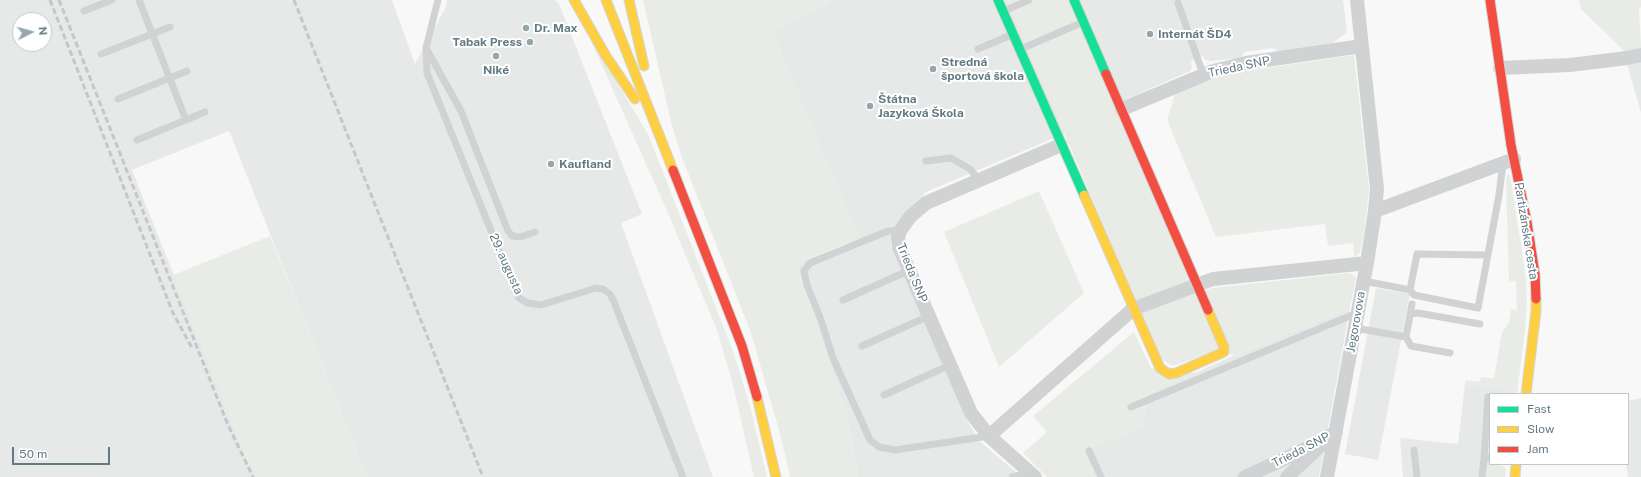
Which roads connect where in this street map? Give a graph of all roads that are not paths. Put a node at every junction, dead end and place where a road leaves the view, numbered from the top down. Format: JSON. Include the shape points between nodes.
{"nodes":[{"id":1,"x":112,"y":0,"type":"edge"},
{"id":2,"x":139,"y":0,"type":"edge"},
{"id":3,"x":438,"y":0,"type":"edge"},
{"id":4,"x":574,"y":0,"type":"edge"},
{"id":5,"x":606,"y":0,"type":"edge"},
{"id":6,"x":629,"y":0,"type":"edge"},
{"id":7,"x":998,"y":0,"type":"edge"},
{"id":8,"x":1030,"y":0,"type":"edge"},
{"id":9,"x":1074,"y":0,"type":"edge"},
{"id":10,"x":1357,"y":0,"type":"edge"},
{"id":11,"x":1490,"y":0,"type":"edge"},
{"id":12,"x":1178,"y":3,"type":"dead end"},
{"id":13,"x":84,"y":11,"type":"dead end"},
{"id":14,"x":1003,"y":11,"type":"junction"},
{"id":15,"x":1084,"y":22,"type":"junction"},
{"id":16,"x":170,"y":27,"type":"dead end"},
{"id":17,"x":152,"y":34,"type":"junction"},
{"id":18,"x":1013,"y":34,"type":"junction"},
{"id":19,"x":1362,"y":46,"type":"junction"},
{"id":20,"x":426,"y":48,"type":"junction"},
{"id":21,"x":978,"y":49,"type":"dead end"},
{"id":22,"x":1020,"y":50,"type":"junction"},
{"id":23,"x":101,"y":54,"type":"dead end"},
{"id":24,"x":1641,"y":55,"type":"edge"},
{"id":25,"x":1500,"y":68,"type":"junction"},
{"id":26,"x":187,"y":71,"type":"dead end"},
{"id":27,"x":1203,"y":74,"type":"junction"},
{"id":28,"x":169,"y":78,"type":"junction"},
{"id":29,"x":118,"y":99,"type":"dead end"},
{"id":30,"x":1122,"y":109,"type":"junction"},
{"id":31,"x":205,"y":112,"type":"dead end"},
{"id":32,"x":186,"y":120,"type":"junction"},
{"id":33,"x":660,"y":136,"type":"junction"},
{"id":34,"x":137,"y":140,"type":"dead end"},
{"id":35,"x":1061,"y":145,"type":"junction"},
{"id":36,"x":926,"y":161,"type":"dead end"},
{"id":37,"x":1508,"y":161,"type":"junction"},
{"id":38,"x":979,"y":180,"type":"junction"},
{"id":39,"x":1375,"y":211,"type":"junction"},
{"id":40,"x":900,"y":231,"type":"junction"},
{"id":41,"x":535,"y":232,"type":"dead end"},
{"id":42,"x":1488,"y":255,"type":"junction"},
{"id":43,"x":1367,"y":263,"type":"junction"},
{"id":44,"x":910,"y":270,"type":"junction"},
{"id":45,"x":1364,"y":281,"type":"junction"},
{"id":46,"x":1196,"y":284,"type":"junction"},
{"id":47,"x":1410,"y":290,"type":"junction"},
{"id":48,"x":843,"y":300,"type":"dead end"},
{"id":49,"x":1412,"y":304,"type":"dead end"},
{"id":50,"x":1133,"y":309,"type":"junction"},
{"id":51,"x":1358,"y":312,"type":"junction"},
{"id":52,"x":1410,"y":314,"type":"junction"},
{"id":53,"x":929,"y":316,"type":"junction"},
{"id":54,"x":1480,"y":324,"type":"dead end"},
{"id":55,"x":1355,"y":328,"type":"junction"},
{"id":56,"x":1406,"y":337,"type":"junction"},
{"id":57,"x":862,"y":346,"type":"dead end"},
{"id":58,"x":1450,"y":354,"type":"dead end"},
{"id":59,"x":950,"y":365,"type":"junction"},
{"id":60,"x":1526,"y":393,"type":"edge"},
{"id":61,"x":884,"y":395,"type":"dead end"},
{"id":62,"x":1488,"y":397,"type":"dead end"},
{"id":63,"x":1132,"y":407,"type":"dead end"},
{"id":64,"x":1336,"y":432,"type":"junction"},
{"id":65,"x":989,"y":436,"type":"junction"},
{"id":66,"x":1414,"y":450,"type":"dead end"},
{"id":67,"x":1089,"y":451,"type":"dead end"},
{"id":68,"x":1487,"y":458,"type":"edge"},
{"id":69,"x":1516,"y":465,"type":"edge"},
{"id":70,"x":1032,"y":475,"type":"edge"},
{"id":71,"x":1253,"y":475,"type":"edge"},
{"id":72,"x":683,"y":477,"type":"edge"},
{"id":73,"x":776,"y":477,"type":"edge"},
{"id":74,"x":1012,"y":477,"type":"edge"},
{"id":75,"x":1101,"y":477,"type":"edge"},
{"id":76,"x":1287,"y":477,"type":"edge"},
{"id":77,"x":1327,"y":477,"type":"edge"},
{"id":78,"x":1417,"y":477,"type":"edge"},
{"id":79,"x":1482,"y":477,"type":"edge"},
{"id":80,"x":1514,"y":477,"type":"edge"}],
"edges":[{"from":1,"to":13,"type":"lane"},
{"from":2,"to":17,"type":"lane"},
{"from":3,"to":20,"type":"lane","name":"29. augusta"},
{"from":4,"to":33,"type":"street","via":[[606,56]]},
{"from":5,"to":33,"type":"street"},
{"from":6,"to":33,"type":"street"},
{"from":7,"to":14,"type":"street"},
{"from":8,"to":14,"type":"lane"},
{"from":9,"to":15,"type":"street"},
{"from":10,"to":19,"type":"street","name":"Jegorovova"},
{"from":11,"to":25,"type":"street","name":"Partizánska cesta"},
{"from":12,"to":27,"type":"lane"},
{"from":14,"to":18,"type":"street"},
{"from":15,"to":22,"type":"lane"},
{"from":15,"to":30,"type":"street"},
{"from":16,"to":17,"type":"lane"},
{"from":17,"to":23,"type":"lane"},
{"from":17,"to":28,"type":"lane"},
{"from":18,"to":21,"type":"lane"},
{"from":18,"to":22,"type":"street"},
{"from":19,"to":27,"type":"street","name":"Trieda SNP","via":[[1246,64]]},
{"from":19,"to":39,"type":"street","name":"Jegorovova","via":[[1377,189]]},
{"from":20,"to":41,"type":"lane","via":[[461,111],[508,231],[512,236],[520,237]]},
{"from":20,"to":72,"type":"lane","name":"29. augusta","via":[[427,73],[518,297],[527,303],[542,305],[596,288],[610,294]]},
{"from":22,"to":35,"type":"street"},
{"from":24,"to":25,"type":"street","via":[[1570,65]]},
{"from":25,"to":37,"type":"street","name":"Partizánska cesta"},
{"from":26,"to":28,"type":"lane"},
{"from":27,"to":30,"type":"street","name":"Trieda SNP"},
{"from":28,"to":29,"type":"lane"},
{"from":28,"to":32,"type":"lane"},
{"from":30,"to":46,"type":"street"},
{"from":31,"to":32,"type":"lane"},
{"from":32,"to":34,"type":"lane"},
{"from":33,"to":73,"type":"street","via":[[742,346],[762,413]]},
{"from":35,"to":38,"type":"street","name":"Trieda SNP"},
{"from":35,"to":50,"type":"street"},
{"from":36,"to":38,"type":"lane","via":[[951,158],[970,169]]},
{"from":37,"to":39,"type":"street"},
{"from":37,"to":42,"type":"lane"},
{"from":37,"to":60,"type":"street","name":"Partizánska cesta","via":[[1527,222],[1535,274],[1536,311]]},
{"from":38,"to":40,"type":"street","name":"Trieda SNP","via":[[926,203],[910,217]]},
{"from":39,"to":43,"type":"street","name":"Jegorovova"},
{"from":40,"to":44,"type":"street","name":"Trieda SNP","via":[[900,247]]},
{"from":40,"to":65,"type":"lane","via":[[888,230],[810,263],[804,271],[833,358],[870,440],[879,447],[895,450]]},
{"from":42,"to":47,"type":"lane","via":[[1417,254]]},
{"from":42,"to":47,"type":"lane","via":[[1478,308],[1414,295]]},
{"from":43,"to":45,"type":"street","name":"Jegorovova"},
{"from":43,"to":46,"type":"street","via":[[1213,279]]},
{"from":44,"to":48,"type":"lane"},
{"from":44,"to":53,"type":"street","name":"Trieda SNP"},
{"from":45,"to":47,"type":"lane"},
{"from":45,"to":51,"type":"street","name":"Jegorovova"},
{"from":46,"to":50,"type":"street"},
{"from":46,"to":50,"type":"street","via":[[1224,352],[1176,373],[1164,373],[1160,368]]},
{"from":49,"to":52,"type":"lane"},
{"from":50,"to":65,"type":"street"},
{"from":51,"to":55,"type":"street","name":"Jegorovova"},
{"from":51,"to":63,"type":"lane"},
{"from":52,"to":54,"type":"lane","via":[[1418,313]]},
{"from":52,"to":56,"type":"lane"},
{"from":53,"to":57,"type":"lane"},
{"from":53,"to":59,"type":"street","name":"Trieda SNP"},
{"from":55,"to":56,"type":"lane"},
{"from":55,"to":64,"type":"street","name":"Jegorovova"},
{"from":56,"to":58,"type":"lane","via":[[1411,346]]},
{"from":59,"to":61,"type":"lane"},
{"from":59,"to":65,"type":"street","name":"Trieda SNP","via":[[971,413]]},
{"from":62,"to":68,"type":"lane"},
{"from":64,"to":71,"type":"street","name":"Trieda SNP"},
{"from":64,"to":76,"type":"street"},
{"from":64,"to":77,"type":"street","name":"Jegorovova"},
{"from":65,"to":70,"type":"street","name":"Trieda SNP"},
{"from":66,"to":78,"type":"lane"},
{"from":67,"to":75,"type":"lane"},
{"from":68,"to":79,"type":"lane"},
{"from":69,"to":80,"type":"street"},
{"from":70,"to":74,"type":"lane"}]}
